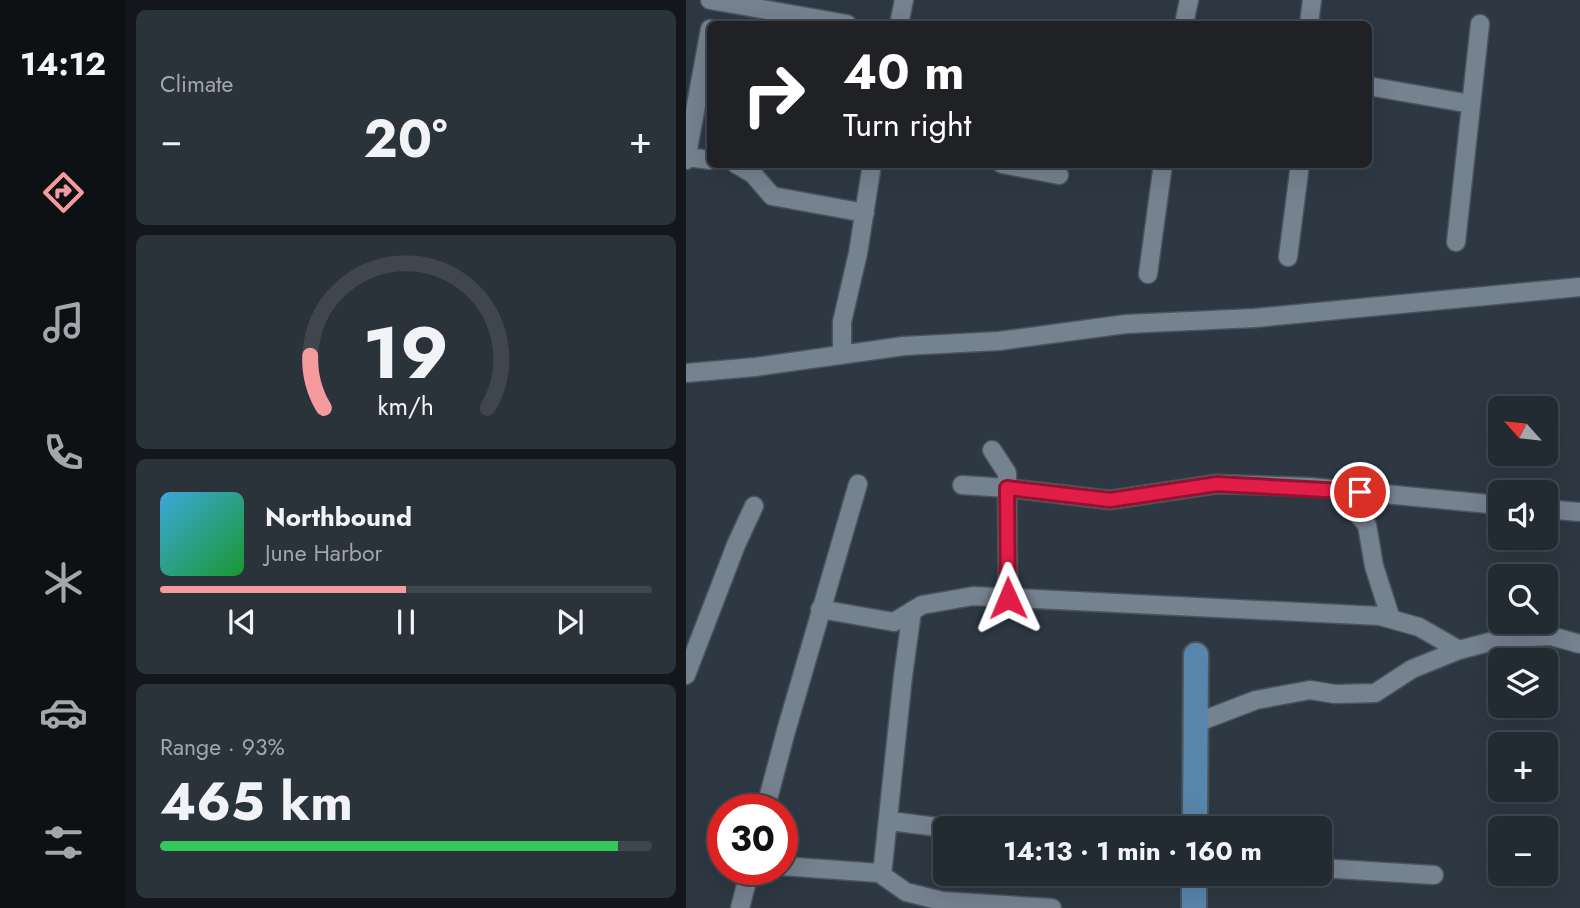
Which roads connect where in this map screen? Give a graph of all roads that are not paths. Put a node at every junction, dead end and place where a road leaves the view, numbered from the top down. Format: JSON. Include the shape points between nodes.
{"nodes":[{"id":1,"x":714,"y":0,"type":"edge"},
{"id":2,"x":904,"y":0,"type":"edge"},
{"id":3,"x":1189,"y":0,"type":"edge"},
{"id":4,"x":1312,"y":0,"type":"edge"},
{"id":5,"x":712,"y":21,"type":"edge"},
{"id":6,"x":830,"y":21,"type":"edge"},
{"id":7,"x":900,"y":21,"type":"edge"},
{"id":8,"x":1185,"y":21,"type":"edge"},
{"id":9,"x":1309,"y":21,"type":"edge"},
{"id":10,"x":1480,"y":24,"type":"dead end"},
{"id":11,"x":707,"y":44,"type":"edge"},
{"id":12,"x":1372,"y":87,"type":"edge"},
{"id":13,"x":1472,"y":104,"type":"junction"},
{"id":14,"x":690,"y":114,"type":"edge"},
{"id":15,"x":686,"y":158,"type":"edge"},
{"id":16,"x":707,"y":160,"type":"edge"},
{"id":17,"x":743,"y":168,"type":"edge"},
{"id":18,"x":871,"y":168,"type":"edge"},
{"id":19,"x":1023,"y":168,"type":"edge"},
{"id":20,"x":1162,"y":168,"type":"edge"},
{"id":21,"x":1299,"y":168,"type":"edge"},
{"id":22,"x":1059,"y":175,"type":"dead end"},
{"id":23,"x":864,"y":213,"type":"junction"},
{"id":24,"x":1456,"y":242,"type":"dead end"},
{"id":25,"x":1288,"y":257,"type":"dead end"},
{"id":26,"x":1149,"y":274,"type":"dead end"},
{"id":27,"x":1580,"y":287,"type":"edge"},
{"id":28,"x":842,"y":355,"type":"junction"},
{"id":29,"x":686,"y":373,"type":"edge"},
{"id":30,"x":992,"y":450,"type":"dead end"},
{"id":31,"x":858,"y":484,"type":"dead end"},
{"id":32,"x":962,"y":485,"type":"dead end"},
{"id":33,"x":1007,"y":488,"type":"junction"},
{"id":34,"x":1337,"y":490,"type":"junction"},
{"id":35,"x":1488,"y":504,"type":"edge"},
{"id":36,"x":754,"y":506,"type":"dead end"},
{"id":37,"x":1558,"y":510,"type":"edge"},
{"id":38,"x":1580,"y":512,"type":"edge"},
{"id":39,"x":1008,"y":598,"type":"junction"},
{"id":40,"x":820,"y":609,"type":"junction"},
{"id":41,"x":912,"y":611,"type":"junction"},
{"id":42,"x":1391,"y":619,"type":"junction"},
{"id":43,"x":1580,"y":643,"type":"edge"},
{"id":44,"x":1459,"y":650,"type":"junction"},
{"id":45,"x":1196,"y":655,"type":"dead end"},
{"id":46,"x":686,"y":675,"type":"edge"},
{"id":47,"x":1196,"y":723,"type":"junction"},
{"id":48,"x":769,"y":794,"type":"edge"},
{"id":49,"x":1195,"y":816,"type":"edge"},
{"id":50,"x":890,"y":821,"type":"junction"},
{"id":51,"x":933,"y":826,"type":"edge"},
{"id":52,"x":798,"y":867,"type":"edge"},
{"id":53,"x":1332,"y":869,"type":"edge"},
{"id":54,"x":883,"y":875,"type":"junction"},
{"id":55,"x":1434,"y":875,"type":"dead end"},
{"id":56,"x":746,"y":885,"type":"edge"},
{"id":57,"x":1194,"y":886,"type":"edge"},
{"id":58,"x":740,"y":908,"type":"edge"},
{"id":59,"x":1052,"y":908,"type":"edge"},
{"id":60,"x":1194,"y":908,"type":"edge"}],
"edges":[{"from":1,"to":5,"type":"street"},
{"from":1,"to":6,"type":"street"},
{"from":2,"to":7,"type":"street"},
{"from":3,"to":8,"type":"street"},
{"from":4,"to":9,"type":"street"},
{"from":10,"to":13,"type":"street"},
{"from":11,"to":14,"type":"street"},
{"from":12,"to":13,"type":"street"},
{"from":13,"to":24,"type":"street"},
{"from":14,"to":15,"type":"street"},
{"from":15,"to":16,"type":"street"},
{"from":17,"to":23,"type":"street","via":[[772,196]]},
{"from":18,"to":23,"type":"street"},
{"from":19,"to":22,"type":"street"},
{"from":20,"to":26,"type":"street"},
{"from":21,"to":25,"type":"street"},
{"from":23,"to":28,"type":"street","via":[[842,322]]},
{"from":27,"to":28,"type":"street","via":[[1255,318],[1126,324]]},
{"from":28,"to":29,"type":"street"},
{"from":30,"to":33,"type":"street","via":[[1007,473]]},
{"from":31,"to":40,"type":"street"},
{"from":32,"to":33,"type":"street"},
{"from":33,"to":34,"type":"street","via":[[1110,500],[1217,484]]},
{"from":33,"to":39,"type":"street"},
{"from":34,"to":35,"type":"street"},
{"from":34,"to":42,"type":"street","via":[[1367,525]]},
{"from":36,"to":46,"type":"street"},
{"from":37,"to":38,"type":"street"},
{"from":39,"to":41,"type":"street","via":[[973,596]]},
{"from":39,"to":42,"type":"street"},
{"from":40,"to":41,"type":"street","via":[[894,622]]},
{"from":40,"to":48,"type":"street"},
{"from":41,"to":50,"type":"street"},
{"from":42,"to":44,"type":"street","via":[[1419,627]]},
{"from":43,"to":44,"type":"street","via":[[1551,636],[1505,638]]},
{"from":44,"to":47,"type":"street","via":[[1412,669],[1375,693],[1310,690],[1256,700]]},
{"from":45,"to":47,"type":"street"},
{"from":47,"to":49,"type":"street"},
{"from":50,"to":51,"type":"street"},
{"from":50,"to":54,"type":"street"},
{"from":52,"to":54,"type":"street"},
{"from":53,"to":55,"type":"street"},
{"from":54,"to":59,"type":"street","via":[[906,892],[942,901]]},
{"from":56,"to":58,"type":"street"},
{"from":57,"to":60,"type":"street"}]}
